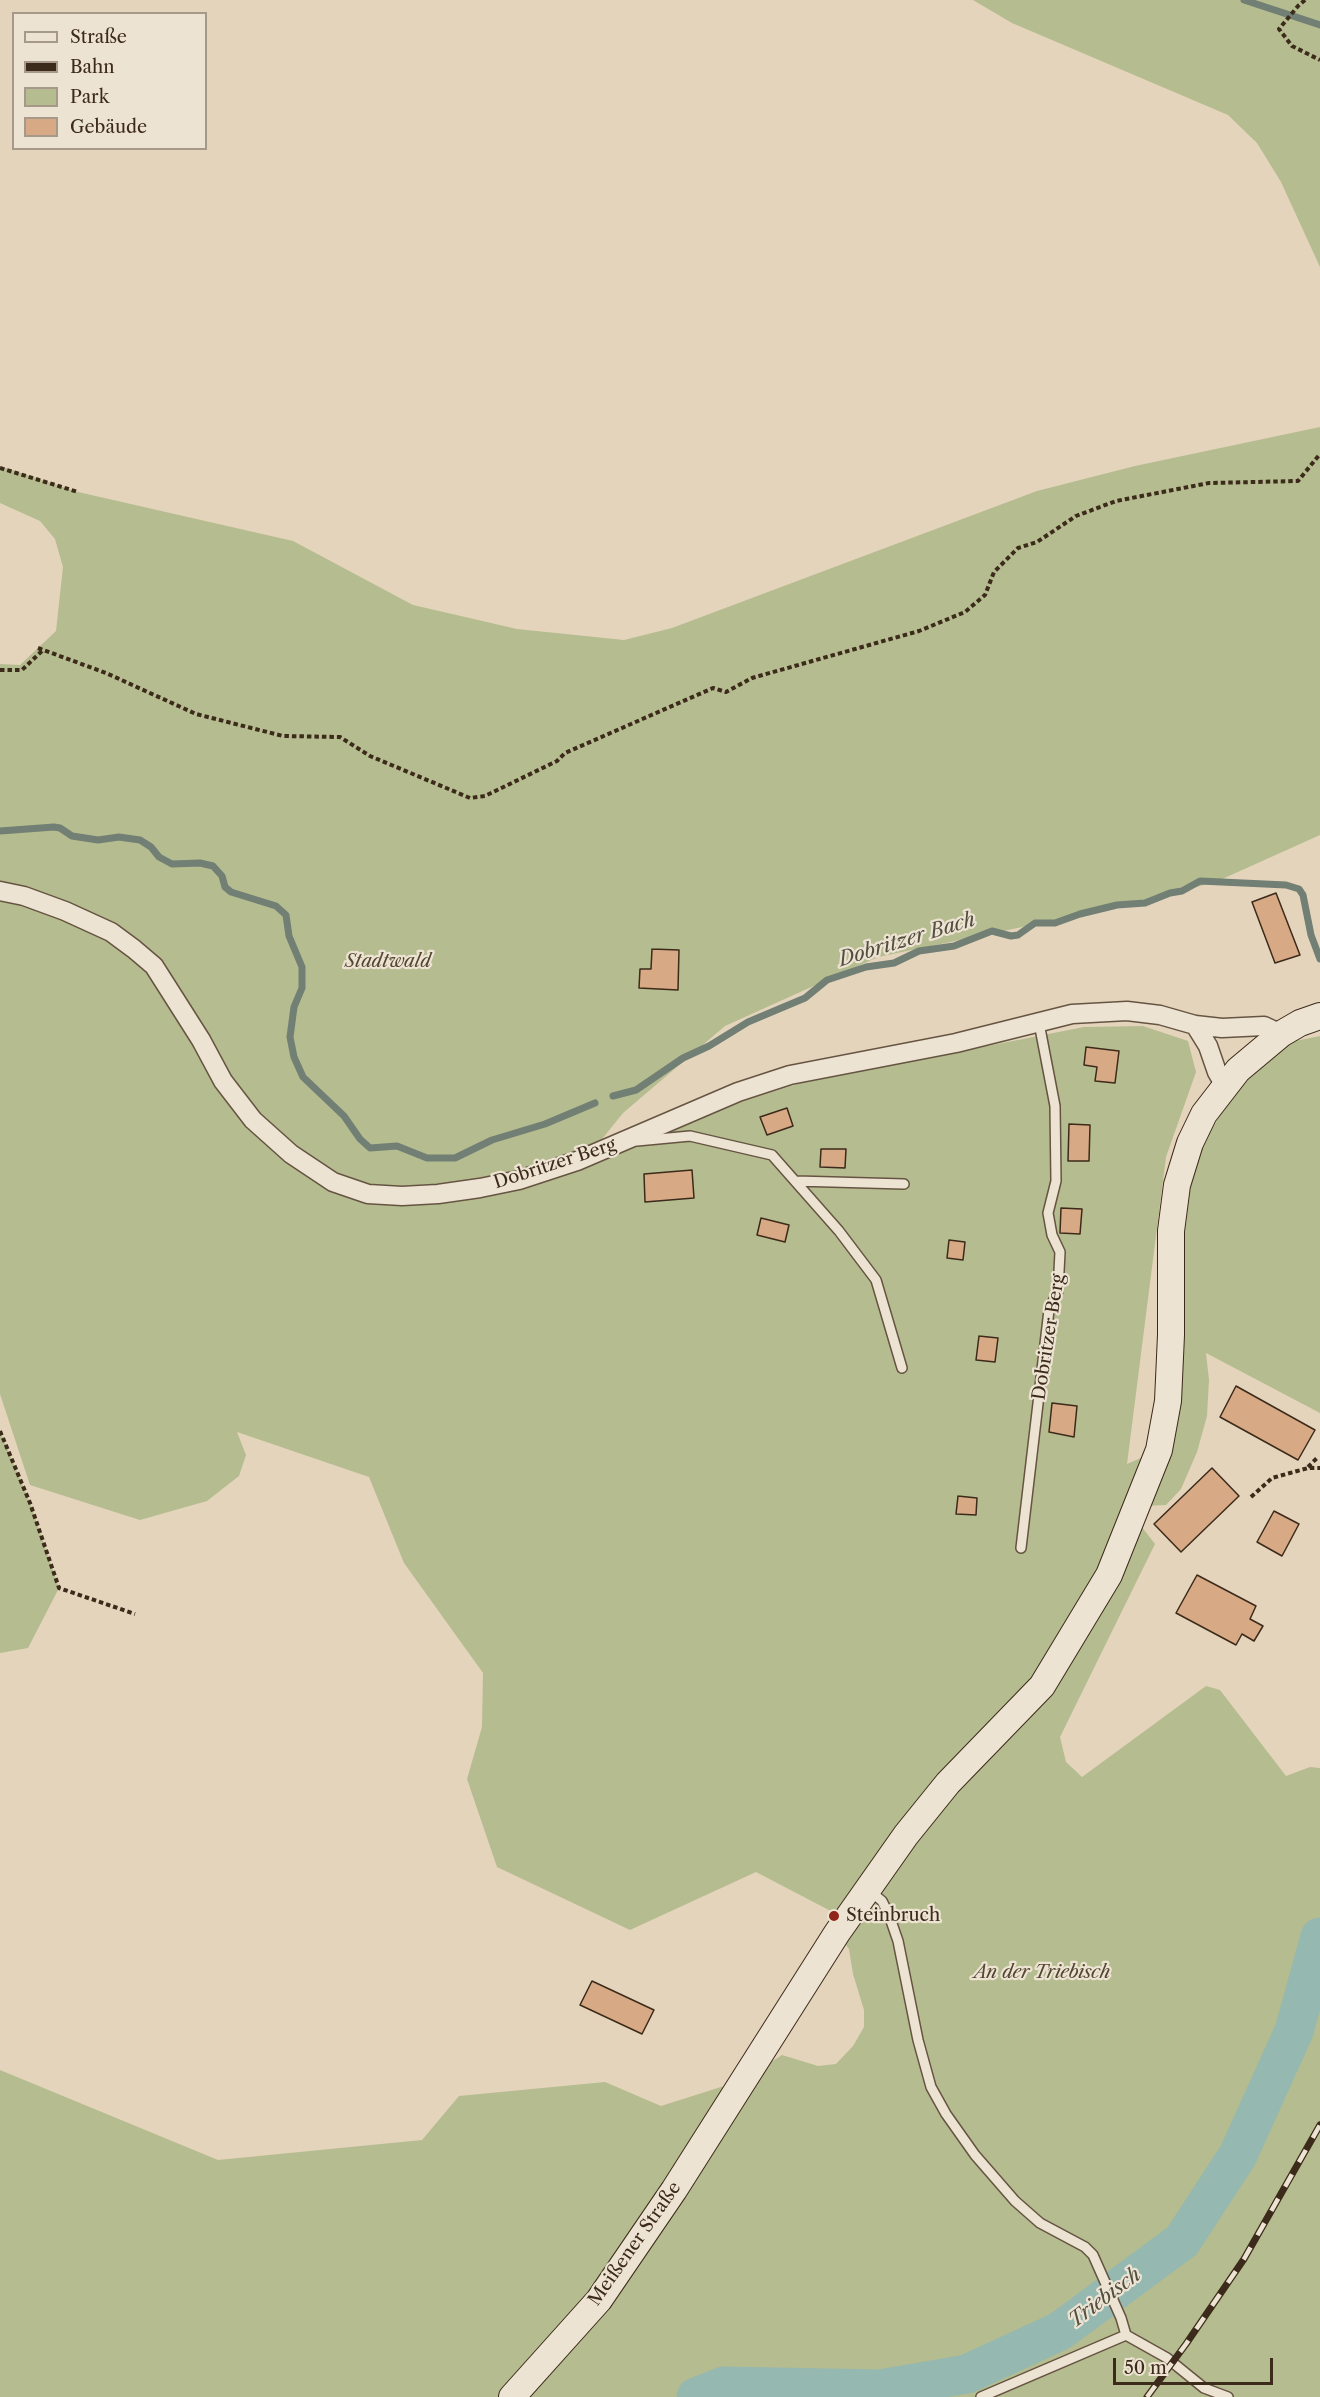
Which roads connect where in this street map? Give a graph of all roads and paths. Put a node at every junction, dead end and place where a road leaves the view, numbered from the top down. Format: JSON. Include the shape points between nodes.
{"nodes":[{"id":1,"x":1305,"y":0,"type":"edge"},
{"id":2,"x":1320,"y":60,"type":"edge"},
{"id":3,"x":1319,"y":455,"type":"edge"},
{"id":4,"x":0,"y":468,"type":"edge"},
{"id":5,"x":78,"y":492,"type":"dead end"},
{"id":6,"x":0,"y":670,"type":"edge"},
{"id":7,"x":0,"y":891,"type":"edge"},
{"id":8,"x":1320,"y":1016,"type":"edge"},
{"id":9,"x":1039,"y":1023,"type":"junction"},
{"id":10,"x":1195,"y":1025,"type":"junction"},
{"id":11,"x":1281,"y":1034,"type":"junction"},
{"id":12,"x":1225,"y":1086,"type":"junction"},
{"id":13,"x":619,"y":1143,"type":"junction"},
{"id":14,"x":796,"y":1181,"type":"junction"},
{"id":15,"x":904,"y":1184,"type":"dead end"},
{"id":16,"x":902,"y":1368,"type":"dead end"},
{"id":17,"x":0,"y":1431,"type":"edge"},
{"id":18,"x":1318,"y":1457,"type":"dead end"},
{"id":19,"x":1308,"y":1468,"type":"junction"},
{"id":20,"x":1320,"y":1468,"type":"edge"},
{"id":21,"x":1251,"y":1497,"type":"dead end"},
{"id":22,"x":1021,"y":1548,"type":"dead end"},
{"id":23,"x":135,"y":1614,"type":"dead end"},
{"id":24,"x":868,"y":1890,"type":"junction"},
{"id":25,"x":1126,"y":2335,"type":"junction"},
{"id":26,"x":1204,"y":2393,"type":"edge"},
{"id":27,"x":512,"y":2397,"type":"edge"},
{"id":28,"x":981,"y":2397,"type":"edge"},
{"id":29,"x":1228,"y":2397,"type":"edge"}],
"edges":[{"from":1,"to":2,"type":"path","via":[[1279,29],[1292,46]]},
{"from":3,"to":6,"type":"path","via":[[1298,481],[1209,483],[1116,501],[1076,516],[1037,542],[1018,548],[994,572],[985,595],[965,612],[919,631],[752,678],[726,692],[713,688],[565,753],[557,761],[485,796],[470,798],[370,756],[340,736],[283,736],[196,714],[106,673],[41,649],[21,670]]},
{"from":4,"to":5,"type":"path"},
{"from":7,"to":13,"type":"street","name":"Dobritzer Berg","via":[[65,910],[111,932],[154,966],[223,1081],[253,1120],[291,1154],[349,1189],[402,1196],[480,1188],[529,1177]]},
{"from":8,"to":11,"type":"main road","name":"Meißener Straße"},
{"from":9,"to":10,"type":"street","name":"Dobritzer Berg","via":[[1072,1014],[1127,1011]]},
{"from":9,"to":13,"type":"street","name":"Dobritzer Berg","via":[[956,1043],[798,1072],[738,1092]]},
{"from":9,"to":22,"type":"lane","name":"Dobritzer Berg","via":[[1055,1106],[1056,1180],[1048,1213],[1060,1252],[1058,1291],[1049,1310]]},
{"from":10,"to":11,"type":"street","name":"Dobritzer Berg","via":[[1264,1026]]},
{"from":10,"to":12,"type":"street"},
{"from":11,"to":12,"type":"main road","name":"Meißener Straße"},
{"from":12,"to":24,"type":"main road","name":"Meißener Straße","via":[[1204,1114],[1190,1143],[1178,1185],[1171,1230],[1168,1401],[1159,1450],[1109,1575],[1042,1686],[948,1783]]},
{"from":13,"to":14,"type":"lane","via":[[690,1136],[772,1155]]},
{"from":14,"to":15,"type":"lane"},
{"from":14,"to":16,"type":"lane","via":[[876,1280]]},
{"from":17,"to":23,"type":"path","via":[[59,1588]]},
{"from":18,"to":19,"type":"path"},
{"from":19,"to":20,"type":"path"},
{"from":19,"to":21,"type":"path","via":[[1272,1478]]},
{"from":24,"to":25,"type":"lane","via":[[882,1901],[889,1915],[921,2050],[932,2087],[946,2114],[975,2155],[1015,2200],[1040,2223],[1085,2247],[1098,2263]]},
{"from":24,"to":27,"type":"main road","name":"Meißener Straße","via":[[599,2300]]},
{"from":25,"to":26,"type":"lane","via":[[1167,2358]]},
{"from":25,"to":28,"type":"lane"},
{"from":26,"to":29,"type":"lane"}]}
